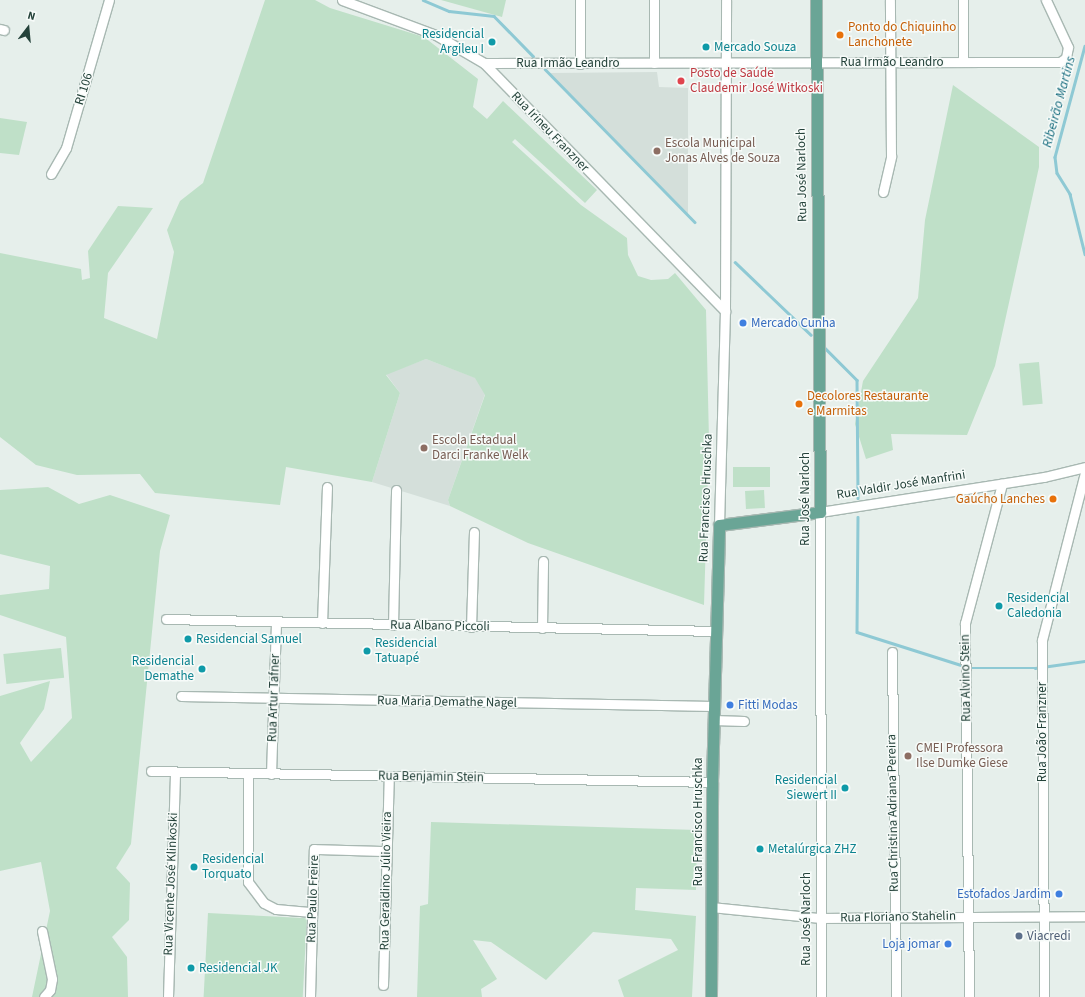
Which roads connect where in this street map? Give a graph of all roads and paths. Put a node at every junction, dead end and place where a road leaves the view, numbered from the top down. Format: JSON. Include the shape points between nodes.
{"nodes":[{"id":1,"x":109,"y":0,"type":"edge"},
{"id":2,"x":342,"y":0,"type":"edge"},
{"id":3,"x":580,"y":0,"type":"edge"},
{"id":4,"x":654,"y":0,"type":"edge"},
{"id":5,"x":726,"y":0,"type":"edge"},
{"id":6,"x":816,"y":0,"type":"edge"},
{"id":7,"x":890,"y":0,"type":"edge"},
{"id":8,"x":963,"y":0,"type":"edge"},
{"id":9,"x":1046,"y":0,"type":"edge"},
{"id":10,"x":890,"y":62,"type":"junction"},
{"id":11,"x":963,"y":62,"type":"junction"},
{"id":12,"x":484,"y":63,"type":"junction"},
{"id":13,"x":654,"y":63,"type":"junction"},
{"id":14,"x":725,"y":63,"type":"junction"},
{"id":15,"x":816,"y":63,"type":"junction"},
{"id":16,"x":580,"y":64,"type":"junction"},
{"id":17,"x":50,"y":174,"type":"dead end"},
{"id":18,"x":883,"y":192,"type":"dead end"},
{"id":19,"x":726,"y":311,"type":"junction"},
{"id":20,"x":1085,"y":467,"type":"edge"},
{"id":21,"x":1085,"y":473,"type":"edge"},
{"id":22,"x":1002,"y":484,"type":"junction"},
{"id":23,"x":328,"y":487,"type":"dead end"},
{"id":24,"x":396,"y":490,"type":"dead end"},
{"id":25,"x":820,"y":512,"type":"junction"},
{"id":26,"x":719,"y":525,"type":"junction"},
{"id":27,"x":474,"y":532,"type":"dead end"},
{"id":28,"x":543,"y":561,"type":"dead end"},
{"id":29,"x":166,"y":619,"type":"dead end"},
{"id":30,"x":276,"y":622,"type":"junction"},
{"id":31,"x":322,"y":623,"type":"junction"},
{"id":32,"x":393,"y":625,"type":"junction"},
{"id":33,"x":471,"y":627,"type":"junction"},
{"id":34,"x":542,"y":628,"type":"junction"},
{"id":35,"x":715,"y":631,"type":"junction"},
{"id":36,"x":892,"y":652,"type":"dead end"},
{"id":37,"x":181,"y":696,"type":"dead end"},
{"id":38,"x":274,"y":699,"type":"junction"},
{"id":39,"x":713,"y":706,"type":"junction"},
{"id":40,"x":713,"y":720,"type":"junction"},
{"id":41,"x":744,"y":721,"type":"dead end"},
{"id":42,"x":151,"y":771,"type":"dead end"},
{"id":43,"x":175,"y":772,"type":"junction"},
{"id":44,"x":248,"y":774,"type":"junction"},
{"id":45,"x":271,"y":774,"type":"junction"},
{"id":46,"x":389,"y":776,"type":"junction"},
{"id":47,"x":712,"y":782,"type":"junction"},
{"id":48,"x":386,"y":851,"type":"junction"},
{"id":49,"x":712,"y":907,"type":"junction"},
{"id":50,"x":312,"y":912,"type":"junction"},
{"id":51,"x":969,"y":916,"type":"junction"},
{"id":52,"x":1043,"y":916,"type":"junction"},
{"id":53,"x":1085,"y":916,"type":"edge"},
{"id":54,"x":894,"y":917,"type":"junction"},
{"id":55,"x":820,"y":918,"type":"junction"},
{"id":56,"x":42,"y":931,"type":"dead end"},
{"id":57,"x":383,"y":985,"type":"dead end"},
{"id":58,"x":44,"y":997,"type":"edge"},
{"id":59,"x":168,"y":997,"type":"edge"},
{"id":60,"x":310,"y":997,"type":"edge"},
{"id":61,"x":711,"y":997,"type":"edge"},
{"id":62,"x":820,"y":997,"type":"edge"},
{"id":63,"x":896,"y":997,"type":"edge"},
{"id":64,"x":969,"y":997,"type":"edge"},
{"id":65,"x":1044,"y":997,"type":"edge"}],
"edges":[{"from":1,"to":17,"type":"street","name":"RI 106","via":[[66,148]]},
{"from":2,"to":12,"type":"street","name":"Rua Irineu Franzner","via":[[436,35]]},
{"from":3,"to":16,"type":"street"},
{"from":4,"to":13,"type":"street"},
{"from":5,"to":14,"type":"street","name":"Rua Francisco Hruschka"},
{"from":6,"to":15,"type":"main road","name":"Rua José Narloch"},
{"from":7,"to":10,"type":"street"},
{"from":8,"to":11,"type":"street"},
{"from":9,"to":11,"type":"street","name":"Rua Irmão Leandro","via":[[1068,47],[1066,58],[1060,62]]},
{"from":10,"to":11,"type":"street","name":"Rua Irmão Leandro"},
{"from":10,"to":15,"type":"street","name":"Rua Irmão Leandro"},
{"from":10,"to":18,"type":"street","via":[[891,156]]},
{"from":12,"to":16,"type":"street","name":"Rua Irmão Leandro"},
{"from":12,"to":19,"type":"street","name":"Rua Irineu Franzner"},
{"from":13,"to":14,"type":"street","name":"Rua Irmão Leandro"},
{"from":13,"to":16,"type":"street","name":"Rua Irmão Leandro"},
{"from":14,"to":15,"type":"street","name":"Rua Irmão Leandro"},
{"from":14,"to":19,"type":"street","name":"Rua Francisco Hruschka"},
{"from":15,"to":25,"type":"main road","name":"Rua José Narloch"},
{"from":19,"to":26,"type":"street","name":"Rua Francisco Hruschka"},
{"from":20,"to":22,"type":"street","name":"Rua Valdir José Manfrini"},
{"from":21,"to":52,"type":"street","name":"Rua João Franzner","via":[[1045,618],[1041,663]]},
{"from":22,"to":25,"type":"street","name":"Rua Valdir José Manfrini"},
{"from":22,"to":51,"type":"street","name":"Rua Alvino Stein","via":[[966,614]]},
{"from":23,"to":31,"type":"street"},
{"from":24,"to":32,"type":"street"},
{"from":25,"to":26,"type":"main road","name":"Rua Valdir José Manfrini"},
{"from":25,"to":55,"type":"street","name":"Rua José Narloch"},
{"from":26,"to":35,"type":"main road","name":"Rua Francisco Hruschka"},
{"from":27,"to":33,"type":"street"},
{"from":28,"to":34,"type":"street"},
{"from":29,"to":30,"type":"street","name":"Rua Albano Piccoli"},
{"from":30,"to":31,"type":"street","name":"Rua Albano Piccoli"},
{"from":30,"to":38,"type":"street","name":"Rua Artur Tafner"},
{"from":31,"to":32,"type":"street","name":"Rua Albano Piccoli"},
{"from":32,"to":33,"type":"street","name":"Rua Albano Piccoli"},
{"from":33,"to":34,"type":"street","name":"Rua Albano Piccoli"},
{"from":34,"to":35,"type":"street","name":"Rua Albano Piccoli"},
{"from":35,"to":39,"type":"main road","name":"Rua Francisco Hruschka"},
{"from":36,"to":54,"type":"street","name":"Rua Christina Adriana Pereira"},
{"from":37,"to":38,"type":"street","name":"Rua Maria Demathe Nagel"},
{"from":38,"to":39,"type":"street","name":"Rua Maria Demathe Nagel"},
{"from":38,"to":45,"type":"street","name":"Rua Artur Tafner"},
{"from":39,"to":40,"type":"main road","name":"Rua Francisco Hruschka"},
{"from":40,"to":41,"type":"street"},
{"from":40,"to":47,"type":"main road","name":"Rua Francisco Hruschka"},
{"from":42,"to":43,"type":"street","name":"Rua Benjamin Stein"},
{"from":43,"to":44,"type":"street","name":"Rua Benjamin Stein"},
{"from":43,"to":59,"type":"street","name":"Rua Vicente José Klinkoski"},
{"from":44,"to":45,"type":"street","name":"Rua Benjamin Stein"},
{"from":44,"to":50,"type":"street","via":[[248,882],[264,903],[276,909]]},
{"from":45,"to":46,"type":"street","name":"Rua Benjamin Stein"},
{"from":46,"to":47,"type":"street","name":"Rua Benjamin Stein"},
{"from":46,"to":48,"type":"street","name":"Rua Geraldino Júlio Vieira"},
{"from":47,"to":49,"type":"main road","name":"Rua Francisco Hruschka"},
{"from":48,"to":50,"type":"street","name":"Rua Paulo Freire","via":[[314,849]]},
{"from":48,"to":57,"type":"street","name":"Rua Geraldino Júlio Vieira"},
{"from":49,"to":55,"type":"street","name":"Rua Floriano Stahelin"},
{"from":49,"to":61,"type":"main road","name":"Rua Francisco Hruschka"},
{"from":50,"to":60,"type":"street","name":"Rua Paulo Freire"},
{"from":51,"to":52,"type":"street","name":"Rua Floriano Stahelin"},
{"from":51,"to":54,"type":"street","name":"Rua Floriano Stahelin"},
{"from":51,"to":64,"type":"street","name":"Rua Alvino Stein"},
{"from":52,"to":53,"type":"street","name":"Rua Floriano Stahelin"},
{"from":52,"to":65,"type":"street","name":"Rua João Franzner"},
{"from":54,"to":55,"type":"street","name":"Rua Floriano Stahelin"},
{"from":54,"to":63,"type":"street","name":"Rua Christina Adriana Pereira"},
{"from":55,"to":62,"type":"street","name":"Rua José Narloch"},
{"from":56,"to":58,"type":"street","via":[[52,979],[50,990]]}]}
